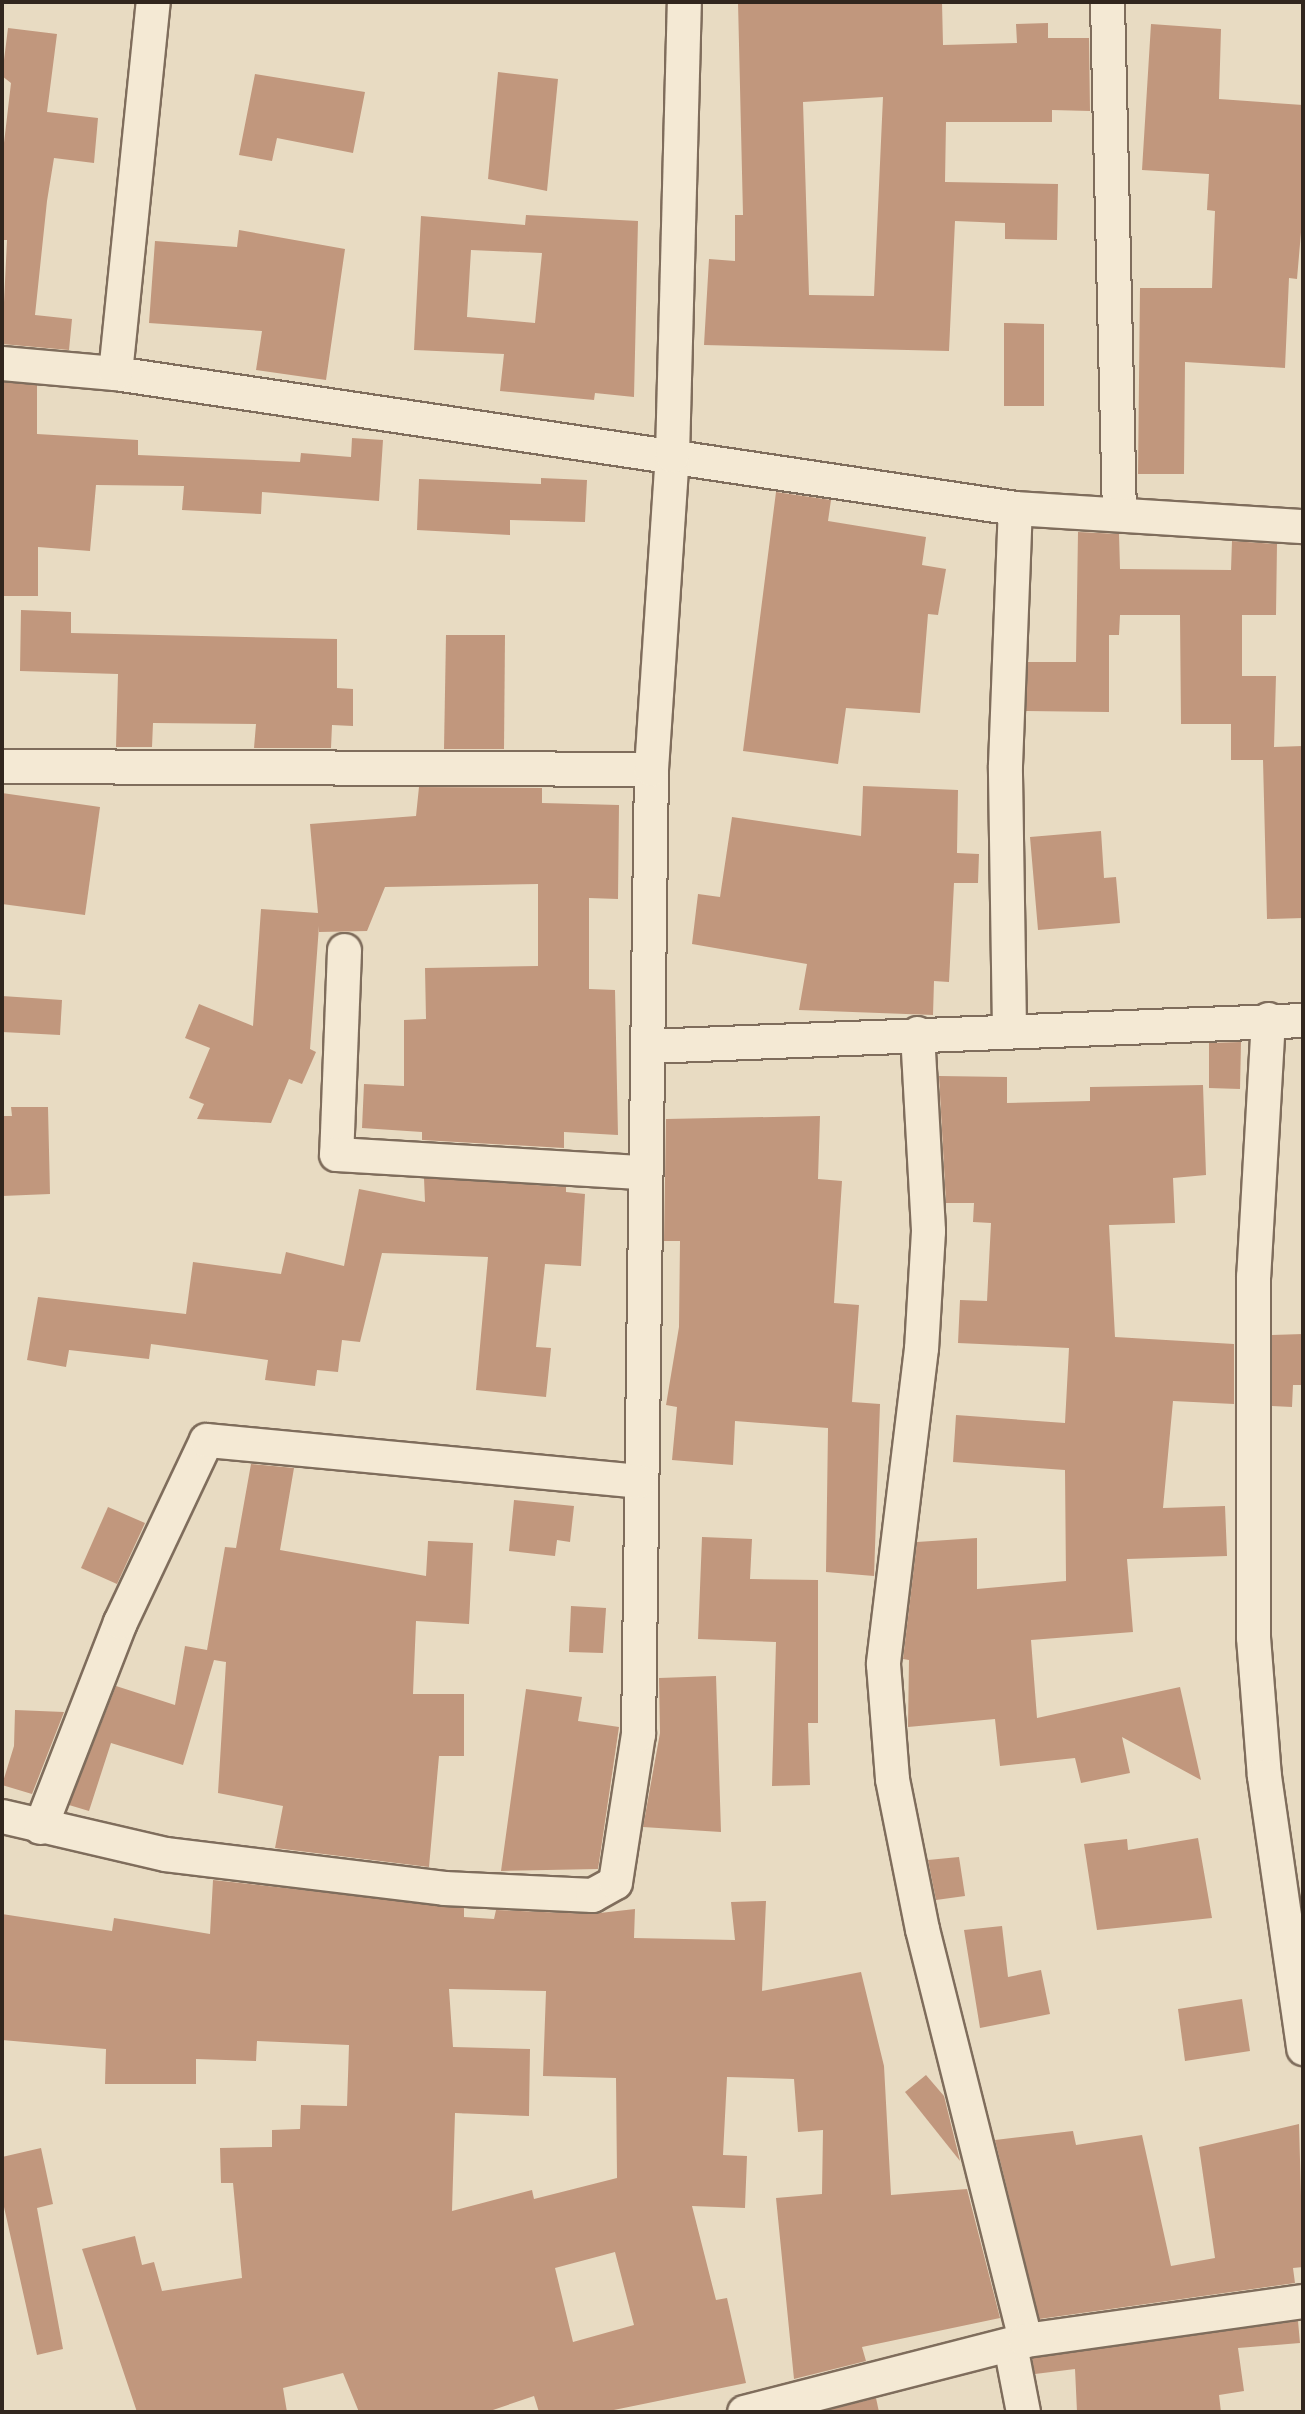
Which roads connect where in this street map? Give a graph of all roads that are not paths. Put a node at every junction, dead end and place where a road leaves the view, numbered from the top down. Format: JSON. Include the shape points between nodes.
{"nodes":[{"id":1,"x":153,"y":2,"type":"edge"},
{"id":2,"x":684,"y":2,"type":"edge"},
{"id":3,"x":1107,"y":2,"type":"edge"},
{"id":4,"x":2,"y":363,"type":"edge"},
{"id":5,"x":115,"y":373,"type":"junction"},
{"id":6,"x":672,"y":455,"type":"junction"},
{"id":7,"x":1015,"y":508,"type":"junction"},
{"id":8,"x":1119,"y":514,"type":"junction"},
{"id":9,"x":1303,"y":526,"type":"edge"},
{"id":10,"x":2,"y":766,"type":"edge"},
{"id":11,"x":651,"y":769,"type":"junction"},
{"id":12,"x":344,"y":950,"type":"dead end"},
{"id":13,"x":1268,"y":1019,"type":"junction"},
{"id":14,"x":1303,"y":1020,"type":"edge"},
{"id":15,"x":1009,"y":1029,"type":"junction"},
{"id":16,"x":917,"y":1033,"type":"junction"},
{"id":17,"x":647,"y":1046,"type":"junction"},
{"id":18,"x":643,"y":1172,"type":"junction"},
{"id":19,"x":638,"y":1481,"type":"junction"},
{"id":20,"x":2,"y":1816,"type":"edge"},
{"id":21,"x":40,"y":1827,"type":"junction"},
{"id":22,"x":1303,"y":2048,"type":"edge"},
{"id":23,"x":1303,"y":2301,"type":"edge"},
{"id":24,"x":1018,"y":2343,"type":"junction"},
{"id":25,"x":744,"y":2412,"type":"edge"},
{"id":26,"x":1023,"y":2412,"type":"edge"}],
"edges":[{"from":1,"to":5,"type":"street"},
{"from":2,"to":6,"type":"street"},
{"from":3,"to":8,"type":"street"},
{"from":4,"to":5,"type":"street"},
{"from":5,"to":6,"type":"street"},
{"from":6,"to":7,"type":"street"},
{"from":6,"to":11,"type":"street"},
{"from":7,"to":8,"type":"street"},
{"from":7,"to":15,"type":"street","via":[[1005,765]]},
{"from":8,"to":9,"type":"street"},
{"from":10,"to":11,"type":"street"},
{"from":11,"to":17,"type":"street"},
{"from":12,"to":18,"type":"street","via":[[336,1154]]},
{"from":13,"to":14,"type":"street"},
{"from":13,"to":15,"type":"street"},
{"from":13,"to":22,"type":"street","via":[[1252,1276],[1253,1637],[1264,1776]]},
{"from":15,"to":16,"type":"street"},
{"from":16,"to":17,"type":"street"},
{"from":16,"to":24,"type":"street","via":[[928,1231],[921,1348],[883,1664],[892,1780]]},
{"from":17,"to":18,"type":"street"},
{"from":18,"to":19,"type":"street"},
{"from":19,"to":21,"type":"street","via":[[206,1440],[120,1622]]},
{"from":19,"to":21,"type":"street","via":[[635,1776],[615,1882],[608,1891],[444,1888],[165,1854]]},
{"from":20,"to":21,"type":"street"},
{"from":23,"to":24,"type":"street"},
{"from":24,"to":25,"type":"street"},
{"from":24,"to":26,"type":"street"}]}
